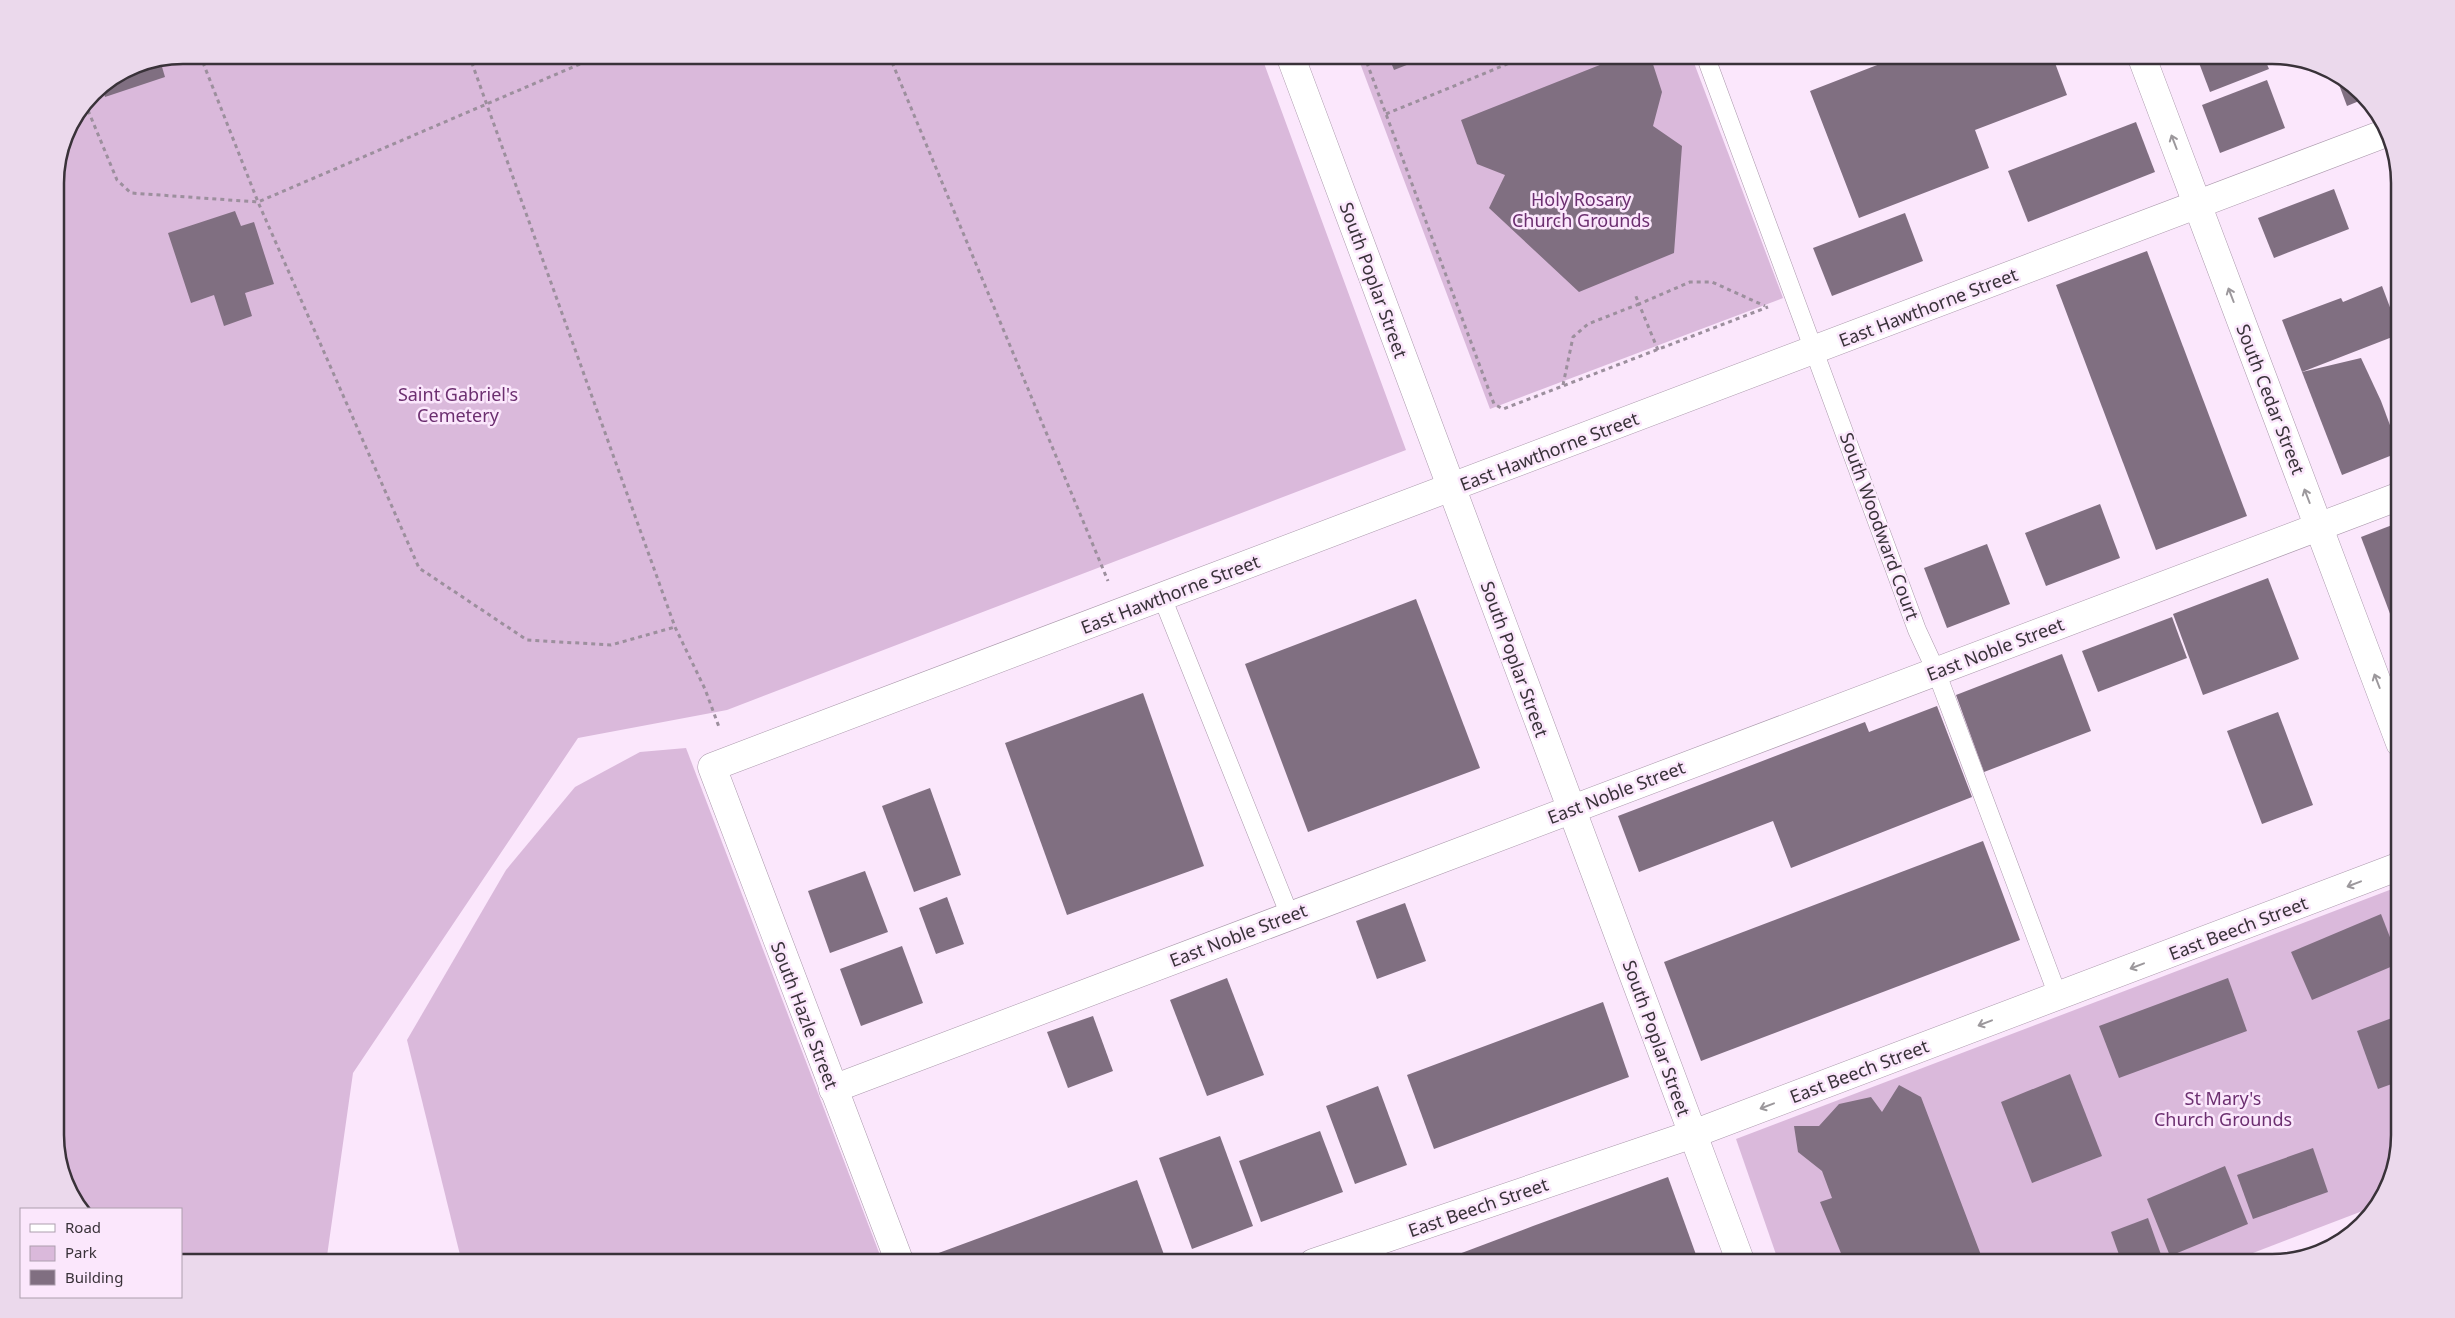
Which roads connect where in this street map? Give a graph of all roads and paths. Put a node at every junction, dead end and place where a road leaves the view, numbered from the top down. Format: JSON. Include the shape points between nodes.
{"nodes":[{"id":1,"x":204,"y":64,"type":"edge"},
{"id":2,"x":473,"y":64,"type":"edge"},
{"id":3,"x":581,"y":64,"type":"edge"},
{"id":4,"x":893,"y":64,"type":"edge"},
{"id":5,"x":1293,"y":64,"type":"edge"},
{"id":6,"x":1367,"y":64,"type":"edge"},
{"id":7,"x":1507,"y":64,"type":"edge"},
{"id":8,"x":1708,"y":64,"type":"edge"},
{"id":9,"x":2145,"y":64,"type":"edge"},
{"id":10,"x":488,"y":104,"type":"junction"},
{"id":11,"x":88,"y":111,"type":"edge"},
{"id":12,"x":1386,"y":114,"type":"junction"},
{"id":13,"x":2381,"y":136,"type":"edge"},
{"id":14,"x":258,"y":202,"type":"junction"},
{"id":15,"x":2198,"y":205,"type":"junction"},
{"id":16,"x":1635,"y":294,"type":"dead end"},
{"id":17,"x":1639,"y":304,"type":"junction"},
{"id":18,"x":1774,"y":305,"type":"dead end"},
{"id":19,"x":1768,"y":307,"type":"junction"},
{"id":20,"x":1658,"y":350,"type":"junction"},
{"id":21,"x":1816,"y":350,"type":"junction"},
{"id":22,"x":1562,"y":386,"type":"junction"},
{"id":23,"x":1452,"y":488,"type":"junction"},
{"id":24,"x":2391,"y":499,"type":"edge"},
{"id":25,"x":2318,"y":526,"type":"junction"},
{"id":26,"x":1162,"y":597,"type":"junction"},
{"id":27,"x":1121,"y":613,"type":"junction"},
{"id":28,"x":675,"y":627,"type":"junction"},
{"id":29,"x":1936,"y":671,"type":"junction"},
{"id":30,"x":2391,"y":719,"type":"edge"},
{"id":31,"x":721,"y":764,"type":"junction"},
{"id":32,"x":1571,"y":809,"type":"junction"},
{"id":33,"x":2391,"y":869,"type":"edge"},
{"id":34,"x":1290,"y":916,"type":"junction"},
{"id":35,"x":2058,"y":996,"type":"junction"},
{"id":36,"x":833,"y":1089,"type":"junction"},
{"id":37,"x":1692,"y":1134,"type":"junction"},
{"id":38,"x":897,"y":1254,"type":"edge"},
{"id":39,"x":1340,"y":1254,"type":"edge"},
{"id":40,"x":1738,"y":1254,"type":"edge"}],
"edges":[{"from":1,"to":14,"type":"path"},
{"from":2,"to":10,"type":"path"},
{"from":3,"to":10,"type":"path"},
{"from":4,"to":27,"type":"path"},
{"from":5,"to":23,"type":"street","name":"South Poplar Street"},
{"from":6,"to":12,"type":"path"},
{"from":7,"to":12,"type":"path"},
{"from":8,"to":21,"type":"lane","name":"South Woodward Court"},
{"from":15,"to":9,"type":"street","name":"South Cedar Street","one_way":true},
{"from":10,"to":14,"type":"path"},
{"from":10,"to":28,"type":"path"},
{"from":11,"to":14,"type":"path","via":[[117,180],[131,193]]},
{"from":12,"to":22,"type":"path","via":[[1494,404],[1503,409]]},
{"from":13,"to":15,"type":"street","name":"East Hawthorne Street"},
{"from":14,"to":28,"type":"path","via":[[419,568],[527,640],[611,645]]},
{"from":15,"to":21,"type":"street","name":"East Hawthorne Street"},
{"from":25,"to":15,"type":"street","name":"South Cedar Street","one_way":true},
{"from":16,"to":17,"type":"path"},
{"from":17,"to":19,"type":"path","via":[[1690,282],[1712,282]]},
{"from":17,"to":20,"type":"path"},
{"from":17,"to":22,"type":"path","via":[[1588,324],[1573,338]]},
{"from":18,"to":19,"type":"path"},
{"from":19,"to":20,"type":"path"},
{"from":20,"to":22,"type":"path"},
{"from":21,"to":23,"type":"street","name":"East Hawthorne Street"},
{"from":21,"to":29,"type":"lane","name":"South Woodward Court","via":[[1917,630]]},
{"from":23,"to":26,"type":"street","name":"East Hawthorne Street"},
{"from":23,"to":32,"type":"street","name":"South Poplar Street"},
{"from":24,"to":25,"type":"street","name":"East Noble Street"},
{"from":25,"to":29,"type":"street","name":"East Noble Street"},
{"from":30,"to":25,"type":"street","name":"South Cedar Street","one_way":true},
{"from":26,"to":27,"type":"street","name":"East Hawthorne Street"},
{"from":26,"to":34,"type":"lane"},
{"from":27,"to":31,"type":"street","name":"East Hawthorne Street"},
{"from":28,"to":31,"type":"path","via":[[705,689]]},
{"from":29,"to":32,"type":"street","name":"East Noble Street"},
{"from":29,"to":35,"type":"lane","name":"South Woodward Court"},
{"from":31,"to":36,"type":"street","name":"South Hazle Street"},
{"from":32,"to":34,"type":"street","name":"East Noble Street"},
{"from":32,"to":37,"type":"street","name":"South Poplar Street"},
{"from":33,"to":35,"type":"street","name":"East Beech Street","one_way":true},
{"from":34,"to":36,"type":"street","name":"East Noble Street"},
{"from":35,"to":37,"type":"street","name":"East Beech Street","one_way":true},
{"from":36,"to":38,"type":"street","name":"South Hazle Street"},
{"from":37,"to":39,"type":"street","name":"East Beech Street"},
{"from":37,"to":40,"type":"street","name":"South Poplar Street"}]}
